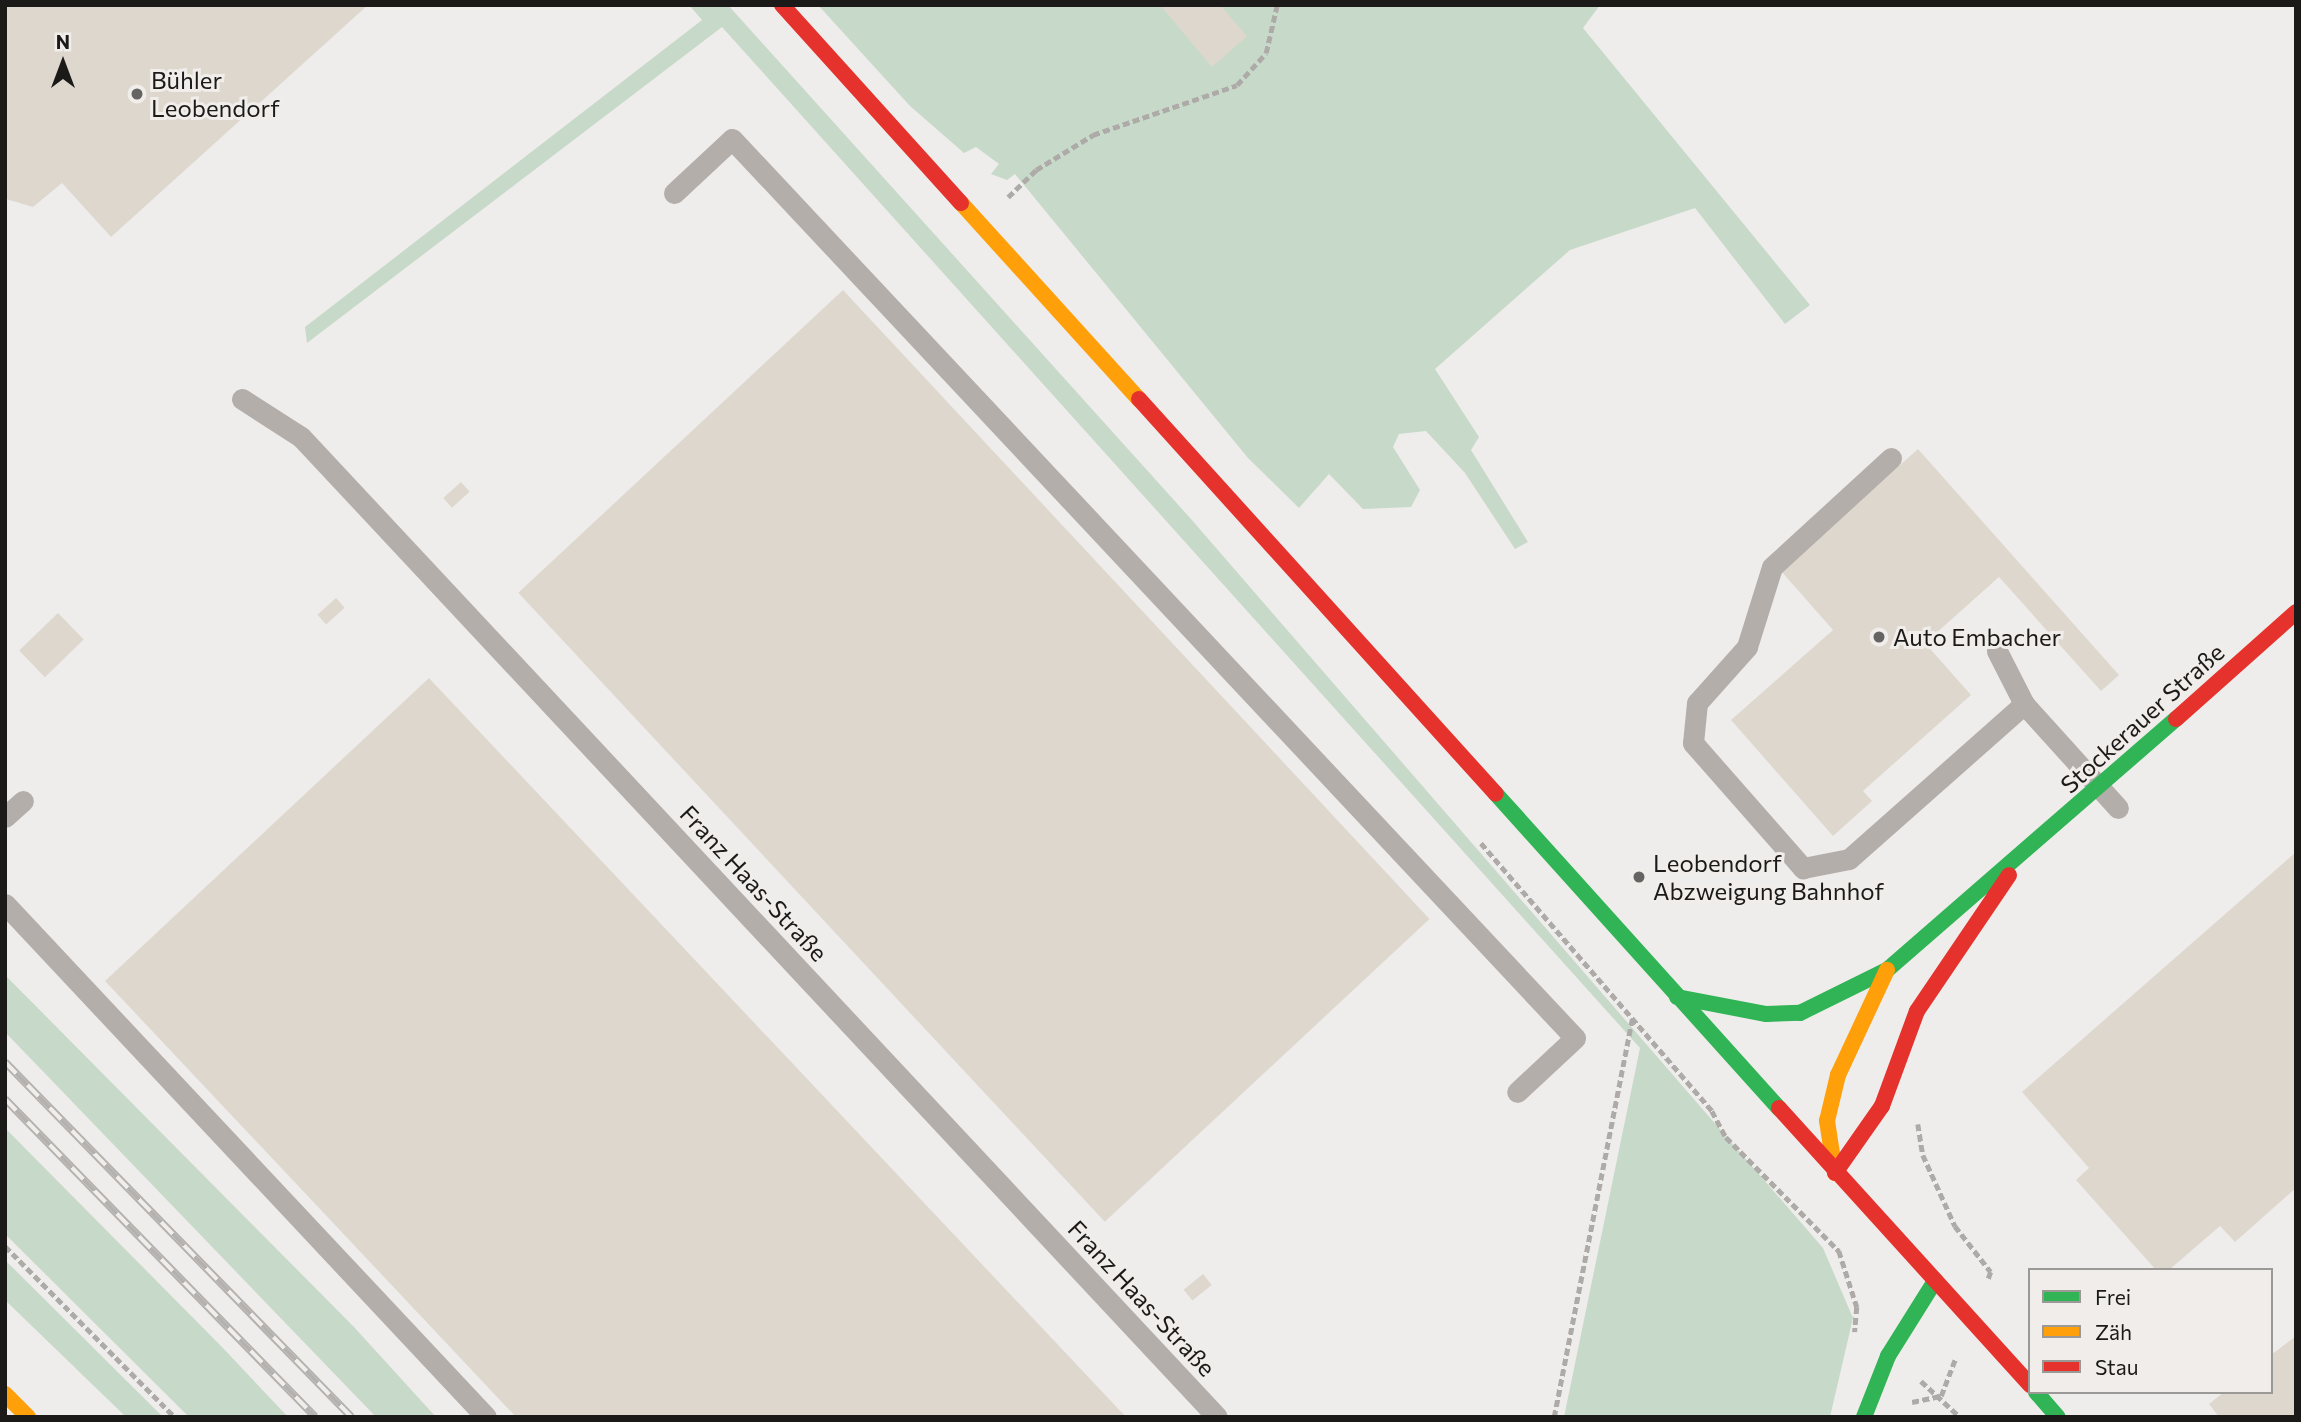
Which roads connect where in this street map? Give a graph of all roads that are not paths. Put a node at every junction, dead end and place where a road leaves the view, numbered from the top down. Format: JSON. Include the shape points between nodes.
{"nodes":[{"id":1,"x":782,"y":5,"type":"edge"},
{"id":2,"x":674,"y":193,"type":"dead end"},
{"id":3,"x":243,"y":399,"type":"dead end"},
{"id":4,"x":1891,"y":458,"type":"dead end"},
{"id":5,"x":2296,"y":612,"type":"edge"},
{"id":6,"x":1997,"y":651,"type":"dead end"},
{"id":7,"x":2024,"y":704,"type":"junction"},
{"id":8,"x":2099,"y":788,"type":"junction"},
{"id":9,"x":23,"y":801,"type":"dead end"},
{"id":10,"x":2118,"y":808,"type":"dead end"},
{"id":11,"x":5,"y":817,"type":"edge"},
{"id":12,"x":2019,"y":859,"type":"junction"},
{"id":13,"x":5,"y":904,"type":"edge"},
{"id":14,"x":1887,"y":970,"type":"junction"},
{"id":15,"x":1677,"y":997,"type":"junction"},
{"id":16,"x":1517,"y":1092,"type":"dead end"},
{"id":17,"x":1835,"y":1173,"type":"junction"},
{"id":18,"x":1935,"y":1281,"type":"junction"},
{"id":19,"x":2028,"y":1383,"type":"edge"},
{"id":20,"x":5,"y":1394,"type":"edge"},
{"id":21,"x":2038,"y":1394,"type":"edge"},
{"id":22,"x":28,"y":1417,"type":"edge"},
{"id":23,"x":486,"y":1417,"type":"edge"},
{"id":24,"x":1217,"y":1417,"type":"edge"},
{"id":25,"x":1864,"y":1417,"type":"edge"},
{"id":26,"x":2058,"y":1417,"type":"edge"}],
"edges":[{"from":1,"to":15,"type":"main road"},
{"from":2,"to":16,"type":"lane","via":[[732,139],[1575,1038]]},
{"from":3,"to":24,"type":"lane","name":"Franz Haas-Straße","via":[[301,437]]},
{"from":4,"to":7,"type":"lane","via":[[1772,567],[1747,647],[1697,704],[1693,743],[1803,868],[1849,859]]},
{"from":5,"to":8,"type":"main road","name":"Stockerauer Straße"},
{"from":6,"to":7,"type":"lane"},
{"from":7,"to":8,"type":"lane"},
{"from":8,"to":10,"type":"lane"},
{"from":8,"to":12,"type":"main road","name":"Stockerauer Straße"},
{"from":9,"to":11,"type":"lane"},
{"from":12,"to":14,"type":"main road","name":"Stockerauer Straße","via":[[1942,915]]},
{"from":12,"to":17,"type":"main road","name":"Stockerauer Straße","via":[[1917,1011],[1882,1106]]},
{"from":13,"to":23,"type":"lane"},
{"from":14,"to":15,"type":"main road","name":"Stockerauer Straße","via":[[1800,1013],[1766,1014]]},
{"from":14,"to":17,"type":"main road","name":"Stockerauer Straße","via":[[1838,1075],[1828,1121]]},
{"from":15,"to":17,"type":"main road"},
{"from":17,"to":18,"type":"main road"},
{"from":18,"to":19,"type":"main road"},
{"from":18,"to":25,"type":"main road","via":[[1888,1356]]},
{"from":20,"to":22,"type":"main road"},
{"from":21,"to":26,"type":"main road"}]}
